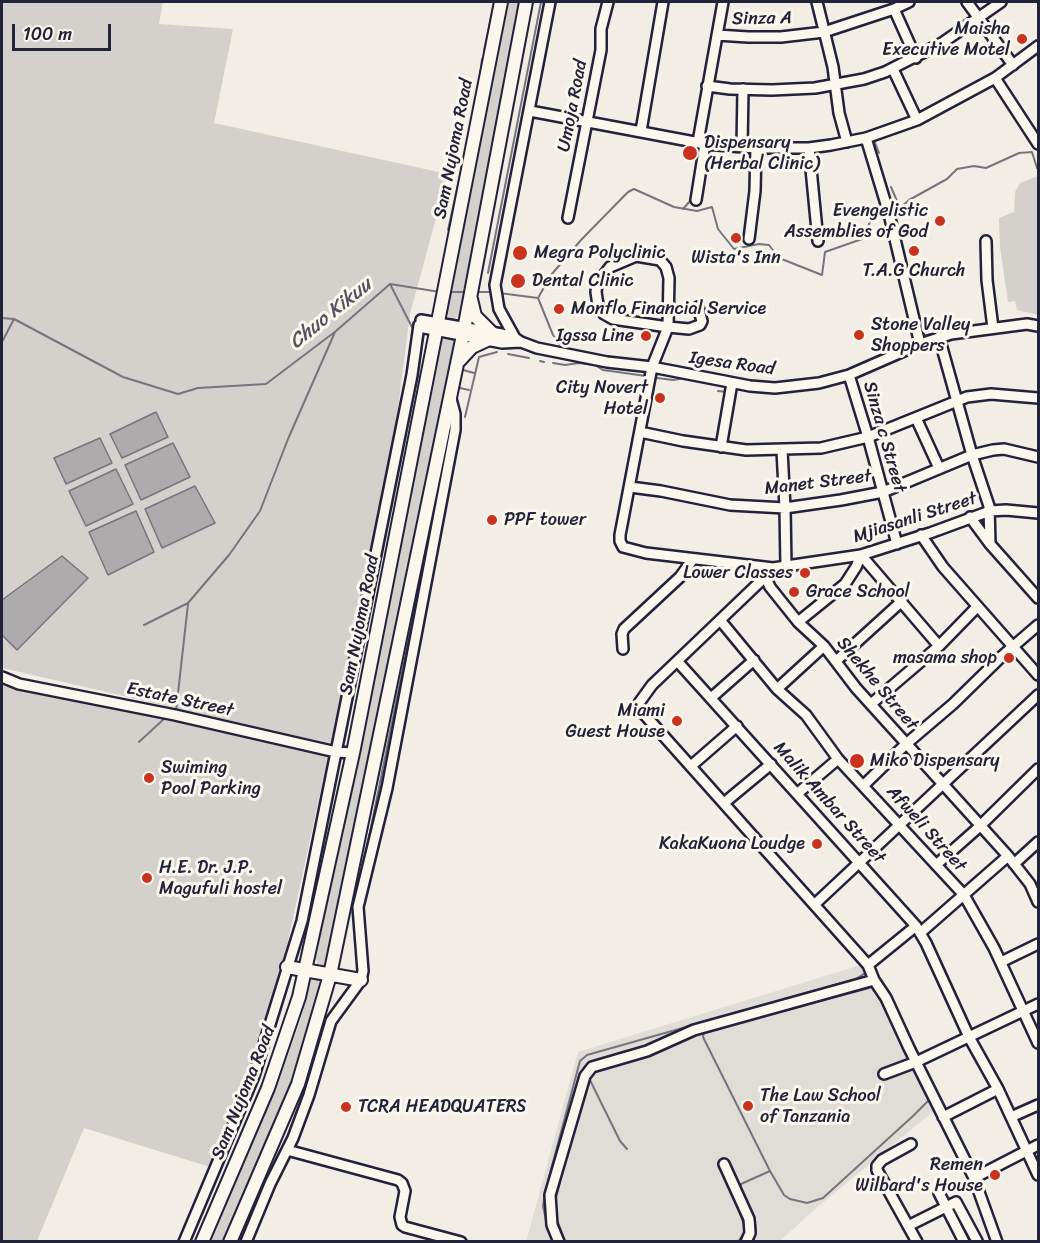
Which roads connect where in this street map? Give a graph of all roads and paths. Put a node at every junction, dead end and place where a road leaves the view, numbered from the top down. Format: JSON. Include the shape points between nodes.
{"nodes":[{"id":1,"x":501,"y":2,"type":"edge"},
{"id":2,"x":526,"y":2,"type":"edge"},
{"id":3,"x":550,"y":2,"type":"edge"},
{"id":4,"x":608,"y":2,"type":"edge"},
{"id":5,"x":663,"y":2,"type":"edge"},
{"id":6,"x":723,"y":2,"type":"edge"},
{"id":7,"x":817,"y":2,"type":"edge"},
{"id":8,"x":908,"y":2,"type":"edge"},
{"id":9,"x":967,"y":2,"type":"edge"},
{"id":10,"x":1001,"y":2,"type":"edge"},
{"id":11,"x":894,"y":9,"type":"junction"},
{"id":12,"x":979,"y":18,"type":"junction"},
{"id":13,"x":824,"y":32,"type":"junction"},
{"id":14,"x":717,"y":35,"type":"junction"},
{"id":15,"x":1038,"y":47,"type":"edge"},
{"id":16,"x":916,"y":58,"type":"junction"},
{"id":17,"x":1013,"y":65,"type":"junction"},
{"id":18,"x":893,"y":69,"type":"junction"},
{"id":19,"x":995,"y":78,"type":"junction"},
{"id":20,"x":836,"y":85,"type":"junction"},
{"id":21,"x":707,"y":86,"type":"junction"},
{"id":22,"x":743,"y":89,"type":"junction"},
{"id":23,"x":530,"y":111,"type":"junction"},
{"id":24,"x":917,"y":120,"type":"junction"},
{"id":25,"x":588,"y":122,"type":"junction"},
{"id":26,"x":641,"y":131,"type":"junction"},
{"id":27,"x":866,"y":138,"type":"junction"},
{"id":28,"x":847,"y":142,"type":"junction"},
{"id":29,"x":701,"y":143,"type":"junction"},
{"id":30,"x":1038,"y":144,"type":"edge"},
{"id":31,"x":742,"y":147,"type":"junction"},
{"id":32,"x":809,"y":147,"type":"junction"},
{"id":33,"x":756,"y":148,"type":"junction"},
{"id":34,"x":696,"y":200,"type":"dead end"},
{"id":35,"x":568,"y":218,"type":"dead end"},
{"id":36,"x":749,"y":239,"type":"dead end"},
{"id":37,"x":818,"y":241,"type":"dead end"},
{"id":38,"x":986,"y":241,"type":"dead end"},
{"id":39,"x":470,"y":295,"type":"junction"},
{"id":40,"x":698,"y":307,"type":"dead end"},
{"id":41,"x":438,"y":326,"type":"junction"},
{"id":42,"x":1038,"y":326,"type":"edge"},
{"id":43,"x":668,"y":327,"type":"junction"},
{"id":44,"x":993,"y":328,"type":"junction"},
{"id":45,"x":464,"y":331,"type":"junction"},
{"id":46,"x":490,"y":336,"type":"junction"},
{"id":47,"x":939,"y":337,"type":"junction"},
{"id":48,"x":518,"y":340,"type":"junction"},
{"id":49,"x":920,"y":344,"type":"junction"},
{"id":50,"x":455,"y":368,"type":"junction"},
{"id":51,"x":652,"y":368,"type":"junction"},
{"id":52,"x":849,"y":375,"type":"junction"},
{"id":53,"x":732,"y":383,"type":"junction"},
{"id":54,"x":450,"y":398,"type":"junction"},
{"id":55,"x":1038,"y":398,"type":"edge"},
{"id":56,"x":956,"y":400,"type":"junction"},
{"id":57,"x":916,"y":418,"type":"junction"},
{"id":58,"x":640,"y":432,"type":"junction"},
{"id":59,"x":868,"y":437,"type":"junction"},
{"id":60,"x":721,"y":447,"type":"junction"},
{"id":61,"x":782,"y":450,"type":"junction"},
{"id":62,"x":972,"y":455,"type":"junction"},
{"id":63,"x":1038,"y":457,"type":"edge"},
{"id":64,"x":939,"y":468,"type":"junction"},
{"id":65,"x":630,"y":487,"type":"junction"},
{"id":66,"x":883,"y":492,"type":"junction"},
{"id":67,"x":785,"y":508,"type":"junction"},
{"id":68,"x":990,"y":511,"type":"junction"},
{"id":69,"x":1038,"y":513,"type":"edge"},
{"id":70,"x":970,"y":517,"type":"junction"},
{"id":71,"x":921,"y":535,"type":"junction"},
{"id":72,"x":897,"y":544,"type":"junction"},
{"id":73,"x":990,"y":544,"type":"junction"},
{"id":74,"x":861,"y":555,"type":"junction"},
{"id":75,"x":693,"y":559,"type":"junction"},
{"id":76,"x":786,"y":567,"type":"junction"},
{"id":77,"x":764,"y":572,"type":"junction"},
{"id":78,"x":1038,"y":598,"type":"edge"},
{"id":79,"x":902,"y":601,"type":"junction"},
{"id":80,"x":977,"y":607,"type":"junction"},
{"id":81,"x":720,"y":620,"type":"junction"},
{"id":82,"x":798,"y":622,"type":"junction"},
{"id":83,"x":1038,"y":624,"type":"edge"},
{"id":84,"x":824,"y":646,"type":"junction"},
{"id":85,"x":939,"y":646,"type":"junction"},
{"id":86,"x":1013,"y":646,"type":"junction"},
{"id":87,"x":623,"y":649,"type":"dead end"},
{"id":88,"x":754,"y":660,"type":"junction"},
{"id":89,"x":836,"y":661,"type":"junction"},
{"id":90,"x":678,"y":662,"type":"junction"},
{"id":91,"x":1038,"y":675,"type":"edge"},
{"id":92,"x":2,"y":677,"type":"edge"},
{"id":93,"x":777,"y":689,"type":"junction"},
{"id":94,"x":1038,"y":695,"type":"edge"},
{"id":95,"x":711,"y":698,"type":"junction"},
{"id":96,"x":871,"y":704,"type":"junction"},
{"id":97,"x":737,"y":726,"type":"junction"},
{"id":98,"x":906,"y":744,"type":"junction"},
{"id":99,"x":336,"y":752,"type":"junction"},
{"id":100,"x":353,"y":753,"type":"junction"},
{"id":101,"x":838,"y":759,"type":"junction"},
{"id":102,"x":771,"y":764,"type":"junction"},
{"id":103,"x":690,"y":766,"type":"junction"},
{"id":104,"x":1038,"y":770,"type":"edge"},
{"id":105,"x":944,"y":784,"type":"junction"},
{"id":106,"x":864,"y":785,"type":"junction"},
{"id":107,"x":798,"y":793,"type":"junction"},
{"id":108,"x":724,"y":803,"type":"junction"},
{"id":109,"x":899,"y":824,"type":"junction"},
{"id":110,"x":981,"y":825,"type":"junction"},
{"id":111,"x":1038,"y":842,"type":"edge"},
{"id":112,"x":1008,"y":856,"type":"junction"},
{"id":113,"x":859,"y":862,"type":"junction"},
{"id":114,"x":1014,"y":864,"type":"junction"},
{"id":115,"x":936,"y":865,"type":"junction"},
{"id":116,"x":1034,"y":881,"type":"edge"},
{"id":117,"x":964,"y":895,"type":"junction"},
{"id":118,"x":1038,"y":902,"type":"edge"},
{"id":119,"x":815,"y":904,"type":"junction"},
{"id":120,"x":918,"y":929,"type":"junction"},
{"id":121,"x":1038,"y":944,"type":"edge"},
{"id":122,"x":1001,"y":962,"type":"junction"},
{"id":123,"x":868,"y":965,"type":"junction"},
{"id":124,"x":287,"y":967,"type":"junction"},
{"id":125,"x":304,"y":970,"type":"junction"},
{"id":126,"x":330,"y":975,"type":"junction"},
{"id":127,"x":361,"y":980,"type":"junction"},
{"id":128,"x":874,"y":980,"type":"junction"},
{"id":129,"x":1038,"y":1004,"type":"edge"},
{"id":130,"x":1023,"y":1012,"type":"junction"},
{"id":131,"x":969,"y":1036,"type":"junction"},
{"id":132,"x":1038,"y":1043,"type":"edge"},
{"id":133,"x":916,"y":1062,"type":"junction"},
{"id":134,"x":884,"y":1074,"type":"dead end"},
{"id":135,"x":998,"y":1089,"type":"junction"},
{"id":136,"x":1038,"y":1105,"type":"edge"},
{"id":137,"x":943,"y":1117,"type":"junction"},
{"id":138,"x":1011,"y":1117,"type":"junction"},
{"id":139,"x":911,"y":1144,"type":"dead end"},
{"id":140,"x":1038,"y":1145,"type":"edge"},
{"id":141,"x":287,"y":1150,"type":"junction"},
{"id":142,"x":1027,"y":1150,"type":"junction"},
{"id":143,"x":724,"y":1164,"type":"dead end"},
{"id":144,"x":1038,"y":1175,"type":"edge"},
{"id":145,"x":974,"y":1178,"type":"junction"},
{"id":146,"x":939,"y":1192,"type":"dead end"},
{"id":147,"x":946,"y":1207,"type":"junction"},
{"id":148,"x":908,"y":1226,"type":"junction"},
{"id":149,"x":995,"y":1237,"type":"edge"},
{"id":150,"x":977,"y":1241,"type":"edge"},
{"id":151,"x":184,"y":1242,"type":"edge"},
{"id":152,"x":202,"y":1242,"type":"edge"},
{"id":153,"x":230,"y":1242,"type":"edge"},
{"id":154,"x":246,"y":1242,"type":"edge"},
{"id":155,"x":461,"y":1242,"type":"edge"},
{"id":156,"x":559,"y":1242,"type":"edge"},
{"id":157,"x":746,"y":1242,"type":"edge"},
{"id":158,"x":918,"y":1242,"type":"edge"},
{"id":159,"x":964,"y":1242,"type":"edge"}],
"edges":[{"from":1,"to":41,"type":"main road","name":"Sam Nujoma Road"},
{"from":2,"to":39,"type":"main road"},
{"from":3,"to":23,"type":"street"},
{"from":4,"to":25,"type":"street","name":"Umoja Road"},
{"from":5,"to":26,"type":"street"},
{"from":6,"to":14,"type":"street"},
{"from":7,"to":13,"type":"street"},
{"from":8,"to":11,"type":"street","name":"Sinza A"},
{"from":9,"to":12,"type":"street"},
{"from":10,"to":12,"type":"street"},
{"from":11,"to":13,"type":"street","name":"Sinza A"},
{"from":11,"to":16,"type":"street"},
{"from":12,"to":16,"type":"street"},
{"from":12,"to":17,"type":"street"},
{"from":13,"to":14,"type":"street","name":"Sinza A","via":[[748,38]]},
{"from":13,"to":20,"type":"street"},
{"from":14,"to":21,"type":"street"},
{"from":15,"to":17,"type":"street"},
{"from":16,"to":18,"type":"street"},
{"from":17,"to":19,"type":"street"},
{"from":18,"to":20,"type":"street"},
{"from":18,"to":24,"type":"street"},
{"from":19,"to":24,"type":"street"},
{"from":19,"to":30,"type":"street"},
{"from":20,"to":22,"type":"street"},
{"from":20,"to":28,"type":"street"},
{"from":21,"to":22,"type":"street"},
{"from":21,"to":29,"type":"street"},
{"from":22,"to":31,"type":"street"},
{"from":23,"to":25,"type":"street"},
{"from":23,"to":48,"type":"street","via":[[495,285],[499,309]]},
{"from":24,"to":27,"type":"street"},
{"from":25,"to":26,"type":"street"},
{"from":25,"to":35,"type":"street","name":"Umoja Road"},
{"from":26,"to":29,"type":"street"},
{"from":27,"to":28,"type":"street"},
{"from":27,"to":49,"type":"street"},
{"from":28,"to":32,"type":"street"},
{"from":29,"to":31,"type":"street"},
{"from":29,"to":34,"type":"street"},
{"from":31,"to":33,"type":"street"},
{"from":32,"to":33,"type":"street"},
{"from":32,"to":37,"type":"street"},
{"from":33,"to":36,"type":"street"},
{"from":38,"to":44,"type":"street"},
{"from":39,"to":45,"type":"main road"},
{"from":39,"to":46,"type":"main road","via":[[475,316]]},
{"from":40,"to":43,"type":"street","via":[[700,325],[689,329]]},
{"from":41,"to":45,"type":"street","name":"Igesa Road"},
{"from":41,"to":99,"type":"street","name":"Igesa Road","via":[[420,324]]},
{"from":41,"to":100,"type":"main road","name":"Sam Nujoma Road"},
{"from":42,"to":44,"type":"street","name":"Igesa Road"},
{"from":43,"to":43,"type":"street","via":[[604,314],[596,292],[605,272],[636,256],[664,262],[669,278]]},
{"from":43,"to":51,"type":"street"},
{"from":44,"to":47,"type":"street","name":"Igesa Road"},
{"from":45,"to":46,"type":"street","name":"Igesa Road"},
{"from":45,"to":50,"type":"main road"},
{"from":46,"to":48,"type":"street","name":"Igesa Road","via":[[502,343]]},
{"from":46,"to":50,"type":"main road","via":[[467,351]]},
{"from":47,"to":49,"type":"street","name":"Igesa Road"},
{"from":47,"to":56,"type":"street"},
{"from":48,"to":51,"type":"street","name":"Igesa Road","via":[[537,348]]},
{"from":49,"to":52,"type":"street","name":"Igesa Road"},
{"from":50,"to":54,"type":"main road"},
{"from":51,"to":53,"type":"street","name":"Igesa Road"},
{"from":51,"to":58,"type":"street"},
{"from":52,"to":53,"type":"street","name":"Igesa Road","via":[[782,388]]},
{"from":52,"to":59,"type":"street","name":"Sinza c Street"},
{"from":53,"to":60,"type":"street"},
{"from":54,"to":126,"type":"main road"},
{"from":54,"to":127,"type":"street","via":[[455,429],[387,788],[358,907]]},
{"from":55,"to":56,"type":"street","via":[[992,394]]},
{"from":56,"to":57,"type":"street"},
{"from":56,"to":62,"type":"street"},
{"from":57,"to":59,"type":"street"},
{"from":57,"to":64,"type":"street"},
{"from":58,"to":60,"type":"street"},
{"from":58,"to":65,"type":"street"},
{"from":59,"to":61,"type":"street","via":[[821,448]]},
{"from":59,"to":66,"type":"street","name":"Sinza c Street"},
{"from":60,"to":61,"type":"street"},
{"from":61,"to":67,"type":"street"},
{"from":62,"to":63,"type":"street","name":"Manet Street","via":[[1004,449]]},
{"from":62,"to":64,"type":"street","name":"Manet Street"},
{"from":62,"to":68,"type":"street"},
{"from":64,"to":66,"type":"street","name":"Manet Street"},
{"from":65,"to":67,"type":"street","name":"Manet Street","via":[[730,505]]},
{"from":65,"to":75,"type":"street","name":"Mjiasanli Street","via":[[620,535],[623,547]]},
{"from":66,"to":67,"type":"street","name":"Manet Street"},
{"from":66,"to":72,"type":"street","name":"Sinza c Street"},
{"from":67,"to":76,"type":"street"},
{"from":68,"to":69,"type":"street","name":"Mjiasanli Street"},
{"from":68,"to":70,"type":"street","name":"Mjiasanli Street"},
{"from":68,"to":73,"type":"street"},
{"from":70,"to":71,"type":"street","name":"Mjiasanli Street"},
{"from":70,"to":73,"type":"street"},
{"from":71,"to":72,"type":"street","name":"Mjiasanli Street"},
{"from":71,"to":80,"type":"street"},
{"from":72,"to":74,"type":"street","name":"Mjiasanli Street"},
{"from":73,"to":78,"type":"street"},
{"from":74,"to":76,"type":"street","name":"Mjiasanli Street"},
{"from":74,"to":79,"type":"street"},
{"from":74,"to":82,"type":"street","via":[[845,584]]},
{"from":75,"to":77,"type":"street","name":"Mjiasanli Street"},
{"from":75,"to":87,"type":"street","via":[[680,577],[624,629]]},
{"from":76,"to":77,"type":"street","name":"Mjiasanli Street"},
{"from":77,"to":81,"type":"street"},
{"from":77,"to":82,"type":"street","name":"Shekhe Street"},
{"from":79,"to":85,"type":"street"},
{"from":79,"to":89,"type":"street"},
{"from":80,"to":85,"type":"street"},
{"from":80,"to":86,"type":"street"},
{"from":81,"to":88,"type":"street","name":"Afweli Street"},
{"from":81,"to":90,"type":"street"},
{"from":82,"to":84,"type":"street","name":"Shekhe Street"},
{"from":83,"to":86,"type":"street"},
{"from":84,"to":89,"type":"street","name":"Shekhe Street"},
{"from":84,"to":93,"type":"street"},
{"from":85,"to":96,"type":"street"},
{"from":86,"to":91,"type":"street"},
{"from":86,"to":98,"type":"street"},
{"from":88,"to":93,"type":"street","name":"Afweli Street"},
{"from":88,"to":95,"type":"street"},
{"from":89,"to":96,"type":"street","name":"Shekhe Street"},
{"from":90,"to":95,"type":"street","name":"Malik Ambar Street"},
{"from":90,"to":103,"type":"street","via":[[639,703],[644,714]]},
{"from":92,"to":99,"type":"street","name":"Estate Street","via":[[19,684]]},
{"from":93,"to":101,"type":"street","name":"Afweli Street","via":[[806,715]]},
{"from":94,"to":105,"type":"street"},
{"from":95,"to":97,"type":"street","name":"Malik Ambar Street"},
{"from":96,"to":98,"type":"street","name":"Shekhe Street"},
{"from":97,"to":102,"type":"street","name":"Malik Ambar Street"},
{"from":97,"to":103,"type":"street"},
{"from":98,"to":105,"type":"street","name":"Shekhe Street"},
{"from":98,"to":106,"type":"street"},
{"from":99,"to":100,"type":"street","name":"Estate Street"},
{"from":99,"to":124,"type":"street","via":[[302,921]]},
{"from":100,"to":125,"type":"main road","name":"Sam Nujoma Road"},
{"from":101,"to":106,"type":"street","name":"Afweli Street"},
{"from":101,"to":107,"type":"street"},
{"from":102,"to":107,"type":"street","name":"Malik Ambar Street"},
{"from":102,"to":108,"type":"street"},
{"from":103,"to":108,"type":"street"},
{"from":104,"to":110,"type":"street"},
{"from":105,"to":109,"type":"street"},
{"from":105,"to":110,"type":"street","name":"Shekhe Street"},
{"from":106,"to":109,"type":"street","name":"Afweli Street"},
{"from":107,"to":113,"type":"street","name":"Malik Ambar Street"},
{"from":108,"to":119,"type":"street"},
{"from":109,"to":113,"type":"street"},
{"from":109,"to":115,"type":"street","name":"Afweli Street"},
{"from":110,"to":112,"type":"street","name":"Shekhe Street"},
{"from":110,"to":115,"type":"street"},
{"from":111,"to":114,"type":"street"},
{"from":112,"to":114,"type":"street","name":"Shekhe Street"},
{"from":112,"to":117,"type":"street"},
{"from":113,"to":119,"type":"street"},
{"from":113,"to":120,"type":"street","name":"Malik Ambar Street"},
{"from":114,"to":116,"type":"street","name":"Shekhe Street"},
{"from":115,"to":117,"type":"street","name":"Afweli Street"},
{"from":116,"to":118,"type":"street","name":"Shekhe Street"},
{"from":117,"to":120,"type":"street"},
{"from":117,"to":122,"type":"street","name":"Afweli Street"},
{"from":119,"to":123,"type":"street"},
{"from":120,"to":123,"type":"street"},
{"from":120,"to":131,"type":"street","name":"Malik Ambar Street"},
{"from":121,"to":122,"type":"street"},
{"from":122,"to":130,"type":"street","name":"Afweli Street"},
{"from":123,"to":128,"type":"street"},
{"from":124,"to":125,"type":"main road"},
{"from":124,"to":151,"type":"street","via":[[254,1076]]},
{"from":125,"to":126,"type":"main road"},
{"from":125,"to":152,"type":"main road","name":"Sam Nujoma Road","via":[[268,1088]]},
{"from":126,"to":127,"type":"main road"},
{"from":126,"to":153,"type":"main road","via":[[298,1084]]},
{"from":127,"to":141,"type":"street","via":[[331,1021],[309,1095]]},
{"from":128,"to":133,"type":"street"},
{"from":128,"to":156,"type":"street","via":[[694,1030],[647,1052],[592,1067],[585,1076],[550,1195],[552,1225]]},
{"from":129,"to":130,"type":"street"},
{"from":130,"to":131,"type":"street"},
{"from":130,"to":132,"type":"street","name":"Afweli Street"},
{"from":131,"to":133,"type":"street"},
{"from":131,"to":135,"type":"street","name":"Malik Ambar Street"},
{"from":133,"to":134,"type":"street"},
{"from":133,"to":137,"type":"street"},
{"from":135,"to":137,"type":"street"},
{"from":135,"to":138,"type":"street","name":"Malik Ambar Street"},
{"from":136,"to":138,"type":"street"},
{"from":137,"to":145,"type":"street"},
{"from":138,"to":142,"type":"street","name":"Malik Ambar Street"},
{"from":139,"to":148,"type":"street","via":[[877,1166]]},
{"from":140,"to":142,"type":"street"},
{"from":141,"to":154,"type":"street"},
{"from":141,"to":155,"type":"street","via":[[398,1180],[405,1191],[402,1225]]},
{"from":142,"to":144,"type":"street","name":"Malik Ambar Street"},
{"from":142,"to":145,"type":"street"},
{"from":143,"to":157,"type":"street","via":[[749,1219]]},
{"from":145,"to":149,"type":"street"},
{"from":146,"to":147,"type":"street"},
{"from":147,"to":148,"type":"street"},
{"from":147,"to":150,"type":"street","via":[[956,1202]]},
{"from":147,"to":159,"type":"street"},
{"from":148,"to":158,"type":"street"},
{"from":149,"to":150,"type":"street","via":[[985,1235]]}]}
